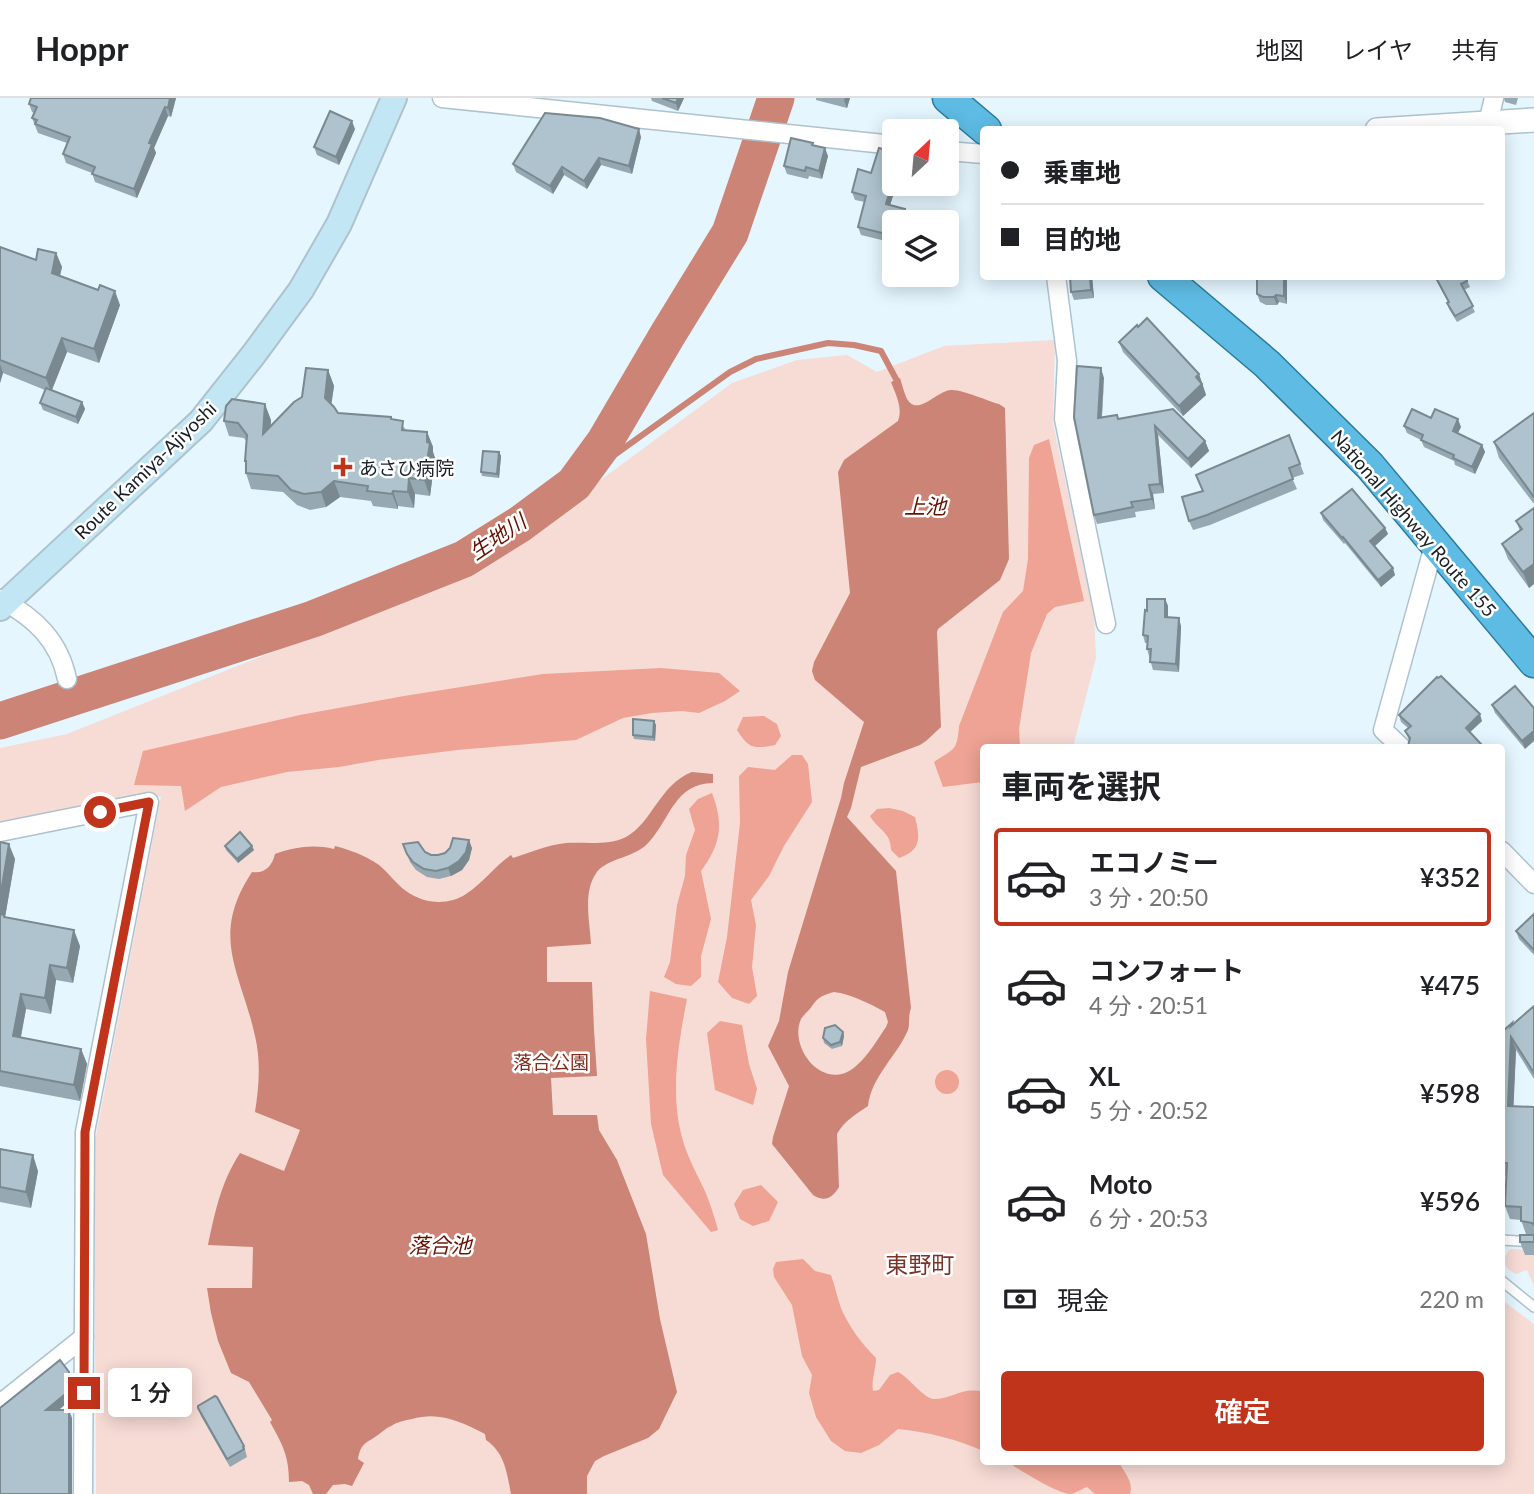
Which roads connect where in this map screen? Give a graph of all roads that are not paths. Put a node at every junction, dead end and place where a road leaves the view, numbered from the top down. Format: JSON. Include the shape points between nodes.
{"nodes":[{"id":1,"x":394,"y":98,"type":"edge"},
{"id":2,"x":442,"y":98,"type":"edge"},
{"id":3,"x":948,"y":98,"type":"edge"},
{"id":4,"x":1494,"y":98,"type":"edge"},
{"id":5,"x":1534,"y":120,"type":"edge"},
{"id":6,"x":1488,"y":123,"type":"junction"},
{"id":7,"x":981,"y":126,"type":"edge"},
{"id":8,"x":1440,"y":126,"type":"edge"},
{"id":9,"x":882,"y":144,"type":"edge"},
{"id":10,"x":959,"y":152,"type":"edge"},
{"id":11,"x":980,"y":154,"type":"edge"},
{"id":12,"x":1057,"y":280,"type":"edge"},
{"id":13,"x":1168,"y":280,"type":"edge"},
{"id":14,"x":1434,"y":542,"type":"junction"},
{"id":15,"x":2,"y":603,"type":"edge"},
{"id":16,"x":1106,"y":624,"type":"dead end"},
{"id":17,"x":1534,"y":662,"type":"edge"},
{"id":18,"x":67,"y":679,"type":"dead end"},
{"id":19,"x":1398,"y":744,"type":"edge"},
{"id":20,"x":0,"y":832,"type":"edge"},
{"id":21,"x":1505,"y":854,"type":"edge"},
{"id":22,"x":1534,"y":884,"type":"edge"},
{"id":23,"x":1505,"y":1240,"type":"edge"},
{"id":24,"x":1534,"y":1242,"type":"edge"},
{"id":25,"x":1505,"y":1283,"type":"edge"},
{"id":26,"x":1534,"y":1307,"type":"edge"},
{"id":27,"x":84,"y":1337,"type":"junction"},
{"id":28,"x":0,"y":1404,"type":"edge"},
{"id":29,"x":83,"y":1494,"type":"edge"}],
"edges":[{"from":1,"to":15,"type":"main road","name":"Route Kamiya-Ajiyoshi","via":[[339,224],[301,290],[254,354],[201,421]]},
{"from":2,"to":9,"type":"street"},
{"from":3,"to":7,"type":"highway"},
{"from":4,"to":6,"type":"street"},
{"from":5,"to":6,"type":"street"},
{"from":6,"to":8,"type":"street"},
{"from":10,"to":11,"type":"street"},
{"from":12,"to":16,"type":"street","via":[[1067,361],[1064,419]]},
{"from":13,"to":14,"type":"highway","name":"National Highway Route 155","via":[[1267,364],[1370,466]]},
{"from":14,"to":17,"type":"highway","name":"National Highway Route 155"},
{"from":14,"to":19,"type":"street","via":[[1383,730]]},
{"from":15,"to":18,"type":"street","via":[[28,616],[52,640]]},
{"from":20,"to":27,"type":"street","via":[[149,802],[85,1132]]},
{"from":21,"to":22,"type":"street"},
{"from":23,"to":24,"type":"lane"},
{"from":25,"to":26,"type":"lane"},
{"from":27,"to":28,"type":"street"},
{"from":27,"to":29,"type":"street"}]}
